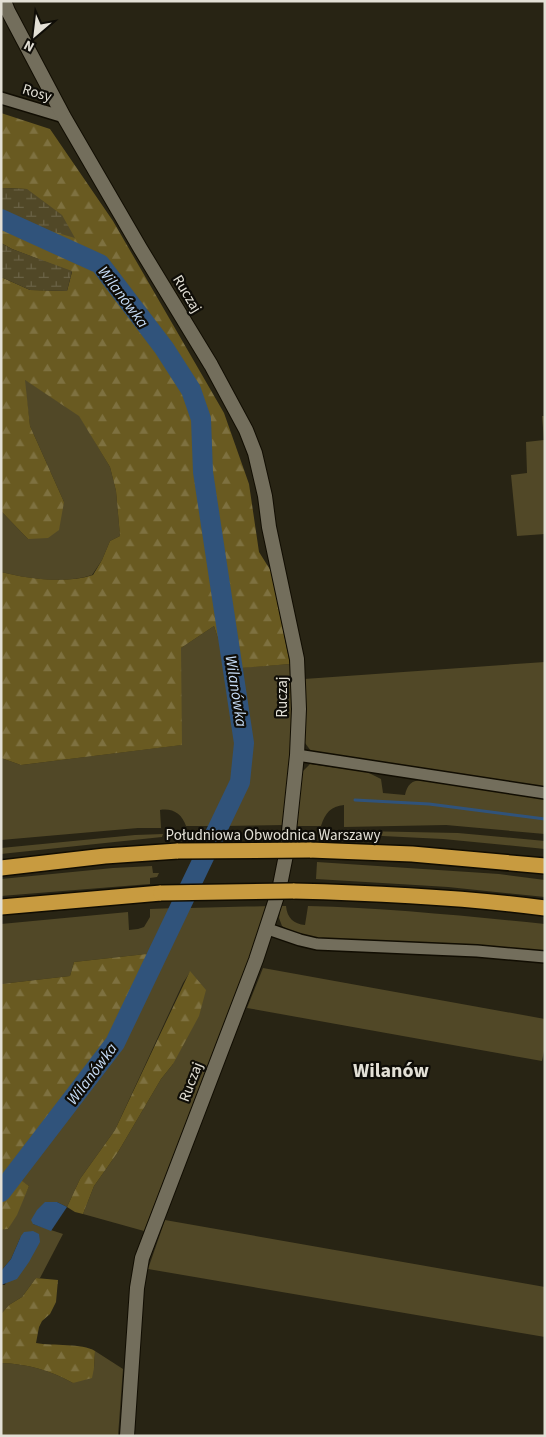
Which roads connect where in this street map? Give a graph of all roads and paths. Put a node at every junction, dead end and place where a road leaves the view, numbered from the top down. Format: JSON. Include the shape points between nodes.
{"nodes":[{"id":1,"x":4,"y":1,"type":"edge"},
{"id":2,"x":1,"y":98,"type":"edge"},
{"id":3,"x":64,"y":117,"type":"junction"},
{"id":4,"x":297,"y":755,"type":"junction"},
{"id":5,"x":545,"y":794,"type":"edge"},
{"id":6,"x":545,"y":866,"type":"edge"},
{"id":7,"x":1,"y":868,"type":"edge"},
{"id":8,"x":1,"y":907,"type":"edge"},
{"id":9,"x":545,"y":908,"type":"edge"},
{"id":10,"x":268,"y":929,"type":"junction"},
{"id":11,"x":545,"y":957,"type":"edge"},
{"id":12,"x":127,"y":1436,"type":"edge"}],
"edges":[{"from":1,"to":3,"type":"street","name":"Ruczaj"},
{"from":2,"to":3,"type":"street","name":"Rosy"},
{"from":3,"to":4,"type":"street","name":"Ruczaj","via":[[211,365],[255,453],[297,659]]},
{"from":4,"to":5,"type":"street"},
{"from":4,"to":10,"type":"street","name":"Ruczaj","via":[[287,850],[280,890]]},
{"from":6,"to":7,"type":"highway","name":"Południowa Obwodnica Warszawy","bridge":true,"via":[[412,854],[310,850],[178,851]]},
{"from":8,"to":9,"type":"highway","bridge":true,"via":[[160,893],[293,891],[413,895]]},
{"from":10,"to":11,"type":"street","via":[[317,944]]},
{"from":10,"to":12,"type":"street","name":"Ruczaj","via":[[142,1258]]}]}
